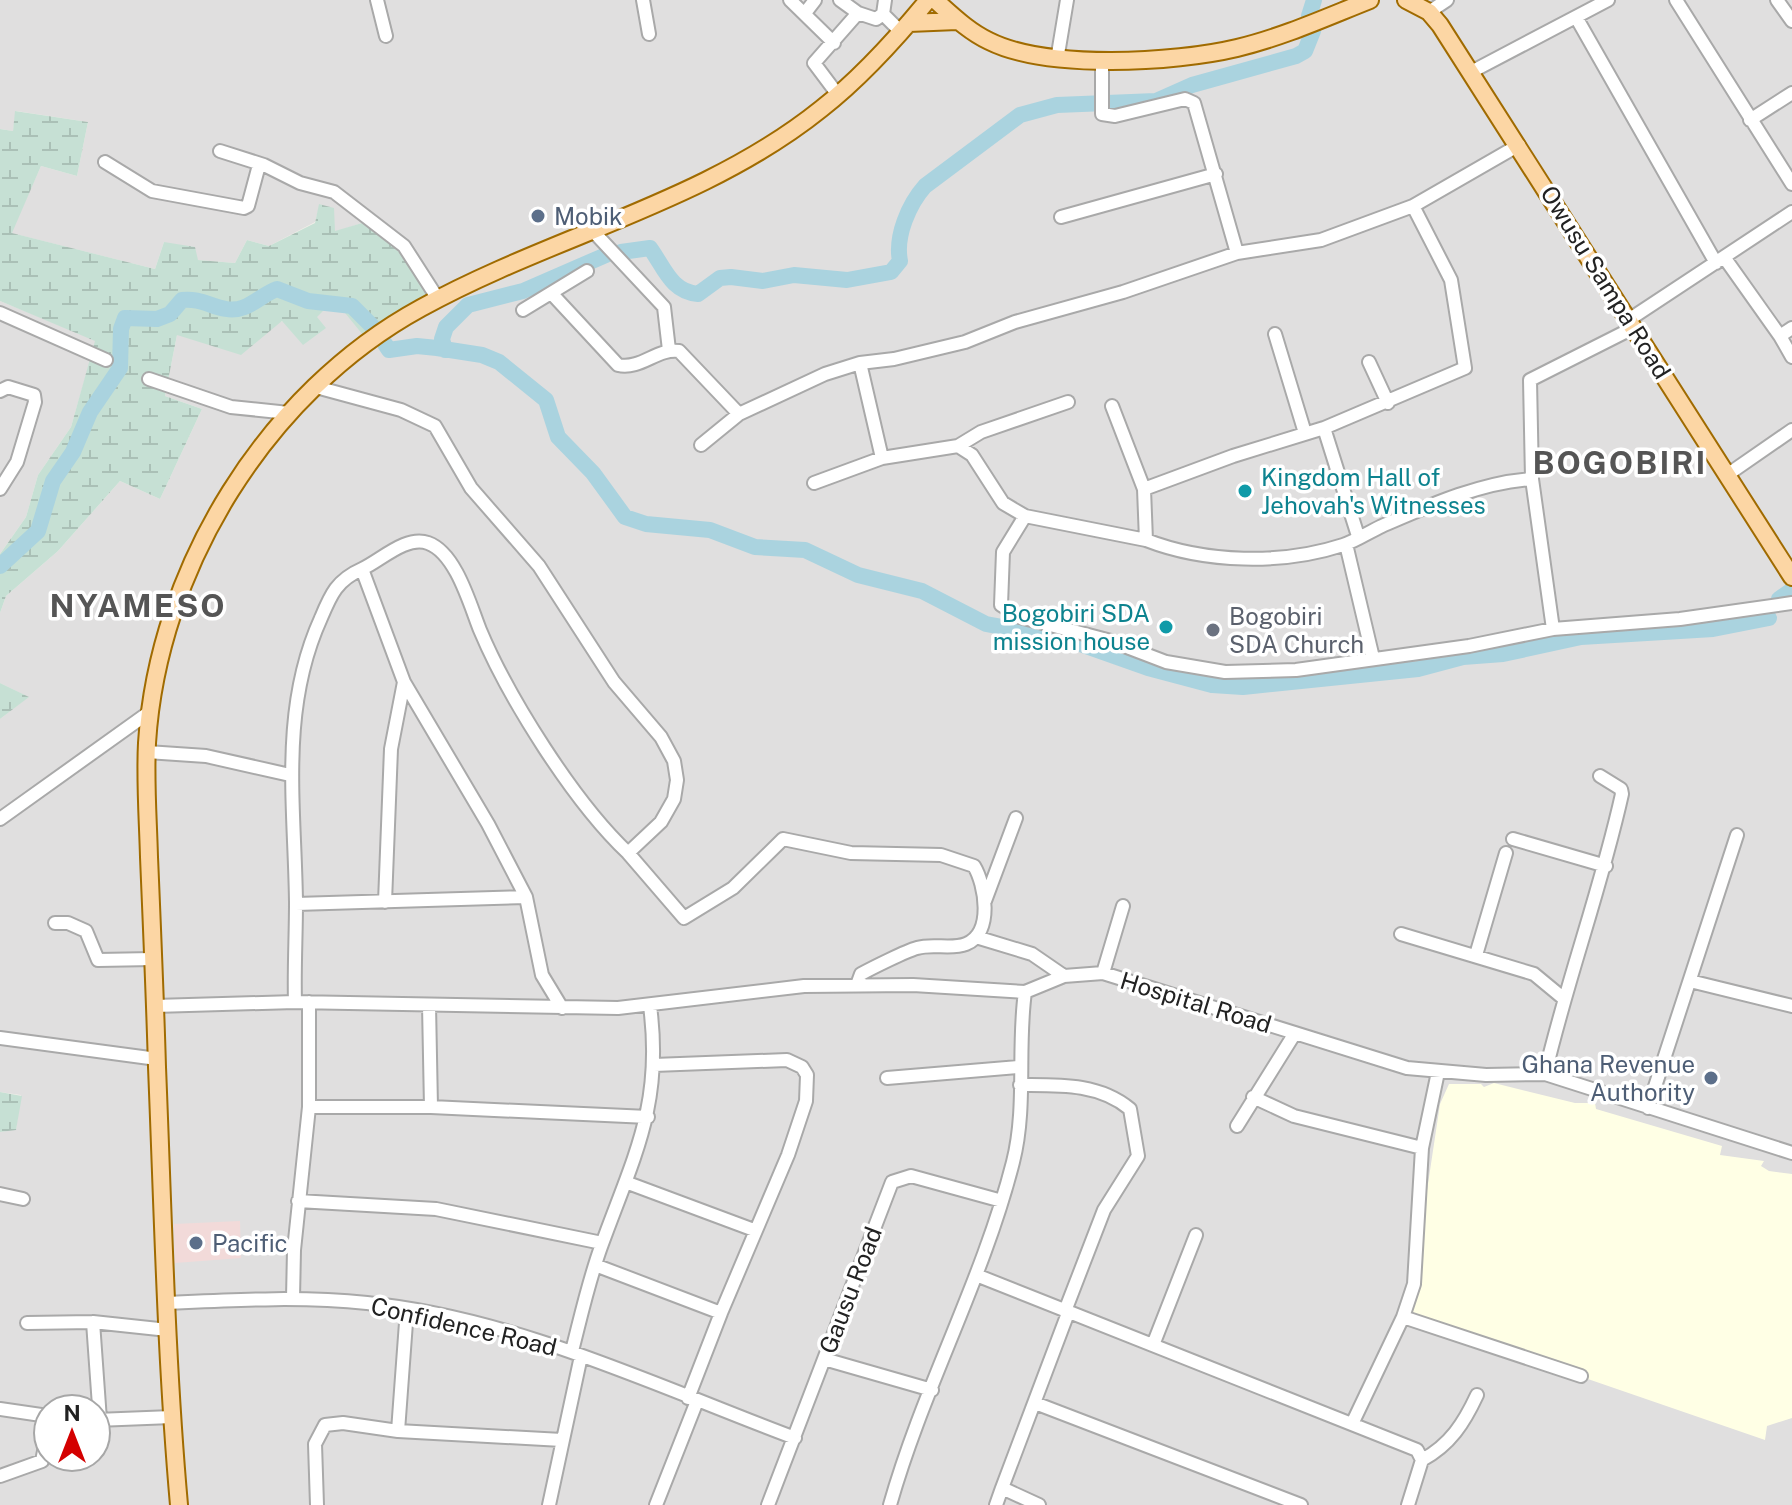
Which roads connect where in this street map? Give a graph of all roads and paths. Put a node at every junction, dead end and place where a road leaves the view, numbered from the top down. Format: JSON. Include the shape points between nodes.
{"nodes":[{"id":1,"x":377,"y":0,"type":"edge"},
{"id":2,"x":643,"y":0,"type":"edge"},
{"id":3,"x":790,"y":0,"type":"edge"},
{"id":4,"x":815,"y":0,"type":"edge"},
{"id":5,"x":840,"y":0,"type":"edge"},
{"id":6,"x":885,"y":0,"type":"edge"},
{"id":7,"x":928,"y":0,"type":"edge"},
{"id":8,"x":935,"y":0,"type":"edge"},
{"id":9,"x":952,"y":0,"type":"edge"},
{"id":10,"x":1067,"y":0,"type":"edge"},
{"id":11,"x":1370,"y":0,"type":"edge"},
{"id":12,"x":1406,"y":0,"type":"edge"},
{"id":13,"x":1608,"y":0,"type":"edge"},
{"id":14,"x":1676,"y":0,"type":"edge"},
{"id":15,"x":1777,"y":0,"type":"edge"},
{"id":16,"x":1439,"y":4,"type":"edge"},
{"id":17,"x":805,"y":13,"type":"junction"},
{"id":18,"x":858,"y":13,"type":"junction"},
{"id":19,"x":883,"y":14,"type":"junction"},
{"id":20,"x":1576,"y":17,"type":"junction"},
{"id":21,"x":1792,"y":21,"type":"edge"},
{"id":22,"x":961,"y":23,"type":"junction"},
{"id":23,"x":905,"y":28,"type":"junction"},
{"id":24,"x":649,"y":34,"type":"dead end"},
{"id":25,"x":386,"y":36,"type":"dead end"},
{"id":26,"x":834,"y":43,"type":"junction"},
{"id":27,"x":1057,"y":60,"type":"junction"},
{"id":28,"x":1102,"y":61,"type":"junction"},
{"id":29,"x":1471,"y":72,"type":"junction"},
{"id":30,"x":1792,"y":93,"type":"edge"},
{"id":31,"x":838,"y":95,"type":"junction"},
{"id":32,"x":1750,"y":120,"type":"junction"},
{"id":33,"x":1519,"y":145,"type":"junction"},
{"id":34,"x":220,"y":151,"type":"dead end"},
{"id":35,"x":105,"y":162,"type":"dead end"},
{"id":36,"x":259,"y":165,"type":"junction"},
{"id":37,"x":1216,"y":174,"type":"junction"},
{"id":38,"x":1792,"y":184,"type":"edge"},
{"id":39,"x":1413,"y":206,"type":"junction"},
{"id":40,"x":1792,"y":212,"type":"edge"},
{"id":41,"x":1061,"y":217,"type":"dead end"},
{"id":42,"x":592,"y":230,"type":"junction"},
{"id":43,"x":1237,"y":253,"type":"junction"},
{"id":44,"x":1720,"y":260,"type":"junction"},
{"id":45,"x":587,"y":271,"type":"dead end"},
{"id":46,"x":553,"y":295,"type":"junction"},
{"id":47,"x":438,"y":299,"type":"junction"},
{"id":48,"x":523,"y":310,"type":"dead end"},
{"id":49,"x":0,"y":313,"type":"edge"},
{"id":50,"x":1633,"y":323,"type":"junction"},
{"id":51,"x":1792,"y":328,"type":"edge"},
{"id":52,"x":1275,"y":334,"type":"dead end"},
{"id":53,"x":1780,"y":336,"type":"junction"},
{"id":54,"x":669,"y":350,"type":"junction"},
{"id":55,"x":1792,"y":357,"type":"edge"},
{"id":56,"x":106,"y":360,"type":"dead end"},
{"id":57,"x":1369,"y":362,"type":"dead end"},
{"id":58,"x":860,"y":363,"type":"junction"},
{"id":59,"x":149,"y":379,"type":"dead end"},
{"id":60,"x":316,"y":387,"type":"junction"},
{"id":61,"x":0,"y":391,"type":"edge"},
{"id":62,"x":1068,"y":402,"type":"dead end"},
{"id":63,"x":1388,"y":403,"type":"junction"},
{"id":64,"x":1112,"y":406,"type":"dead end"},
{"id":65,"x":289,"y":413,"type":"junction"},
{"id":66,"x":739,"y":414,"type":"junction"},
{"id":67,"x":1324,"y":428,"type":"junction"},
{"id":68,"x":1792,"y":430,"type":"edge"},
{"id":69,"x":1305,"y":433,"type":"junction"},
{"id":70,"x":701,"y":445,"type":"dead end"},
{"id":71,"x":958,"y":446,"type":"junction"},
{"id":72,"x":882,"y":458,"type":"junction"},
{"id":73,"x":1727,"y":475,"type":"junction"},
{"id":74,"x":1532,"y":479,"type":"junction"},
{"id":75,"x":814,"y":483,"type":"dead end"},
{"id":76,"x":0,"y":489,"type":"edge"},
{"id":77,"x":1144,"y":489,"type":"junction"},
{"id":78,"x":1025,"y":516,"type":"junction"},
{"id":79,"x":1358,"y":536,"type":"junction"},
{"id":80,"x":1146,"y":540,"type":"junction"},
{"id":81,"x":1346,"y":544,"type":"junction"},
{"id":82,"x":362,"y":569,"type":"junction"},
{"id":83,"x":1792,"y":577,"type":"edge"},
{"id":84,"x":1792,"y":603,"type":"edge"},
{"id":85,"x":1553,"y":629,"type":"junction"},
{"id":86,"x":1373,"y":658,"type":"junction"},
{"id":87,"x":404,"y":682,"type":"junction"},
{"id":88,"x":151,"y":711,"type":"junction"},
{"id":89,"x":147,"y":752,"type":"junction"},
{"id":90,"x":290,"y":775,"type":"junction"},
{"id":91,"x":1600,"y":776,"type":"dead end"},
{"id":92,"x":1016,"y":818,"type":"dead end"},
{"id":93,"x":0,"y":819,"type":"edge"},
{"id":94,"x":1737,"y":835,"type":"dead end"},
{"id":95,"x":1513,"y":839,"type":"dead end"},
{"id":96,"x":628,"y":853,"type":"junction"},
{"id":97,"x":1506,"y":853,"type":"dead end"},
{"id":98,"x":1606,"y":866,"type":"junction"},
{"id":99,"x":526,"y":897,"type":"junction"},
{"id":100,"x":385,"y":902,"type":"junction"},
{"id":101,"x":984,"y":903,"type":"junction"},
{"id":102,"x":296,"y":904,"type":"junction"},
{"id":103,"x":1123,"y":906,"type":"dead end"},
{"id":104,"x":55,"y":923,"type":"dead end"},
{"id":105,"x":1401,"y":934,"type":"dead end"},
{"id":106,"x":976,"y":937,"type":"junction"},
{"id":107,"x":1476,"y":955,"type":"junction"},
{"id":108,"x":153,"y":959,"type":"junction"},
{"id":109,"x":1103,"y":973,"type":"junction"},
{"id":110,"x":1064,"y":976,"type":"junction"},
{"id":111,"x":1690,"y":981,"type":"junction"},
{"id":112,"x":857,"y":985,"type":"junction"},
{"id":113,"x":1025,"y":992,"type":"junction"},
{"id":114,"x":1563,"y":998,"type":"junction"},
{"id":115,"x":295,"y":1002,"type":"junction"},
{"id":116,"x":309,"y":1002,"type":"junction"},
{"id":117,"x":429,"y":1005,"type":"junction"},
{"id":118,"x":155,"y":1006,"type":"junction"},
{"id":119,"x":650,"y":1006,"type":"junction"},
{"id":120,"x":1792,"y":1006,"type":"edge"},
{"id":121,"x":562,"y":1008,"type":"junction"},
{"id":122,"x":1295,"y":1033,"type":"junction"},
{"id":123,"x":0,"y":1038,"type":"edge"},
{"id":124,"x":157,"y":1059,"type":"junction"},
{"id":125,"x":654,"y":1065,"type":"junction"},
{"id":126,"x":1019,"y":1067,"type":"junction"},
{"id":127,"x":1438,"y":1072,"type":"junction"},
{"id":128,"x":1545,"y":1074,"type":"junction"},
{"id":129,"x":887,"y":1078,"type":"dead end"},
{"id":130,"x":1020,"y":1085,"type":"junction"},
{"id":131,"x":1253,"y":1097,"type":"junction"},
{"id":132,"x":309,"y":1107,"type":"junction"},
{"id":133,"x":431,"y":1107,"type":"junction"},
{"id":134,"x":1648,"y":1108,"type":"junction"},
{"id":135,"x":648,"y":1117,"type":"junction"},
{"id":136,"x":1237,"y":1126,"type":"dead end"},
{"id":137,"x":1422,"y":1148,"type":"junction"},
{"id":138,"x":1792,"y":1153,"type":"edge"},
{"id":139,"x":628,"y":1183,"type":"junction"},
{"id":140,"x":0,"y":1194,"type":"edge"},
{"id":141,"x":23,"y":1199,"type":"dead end"},
{"id":142,"x":298,"y":1201,"type":"junction"},
{"id":143,"x":1002,"y":1201,"type":"junction"},
{"id":144,"x":754,"y":1230,"type":"junction"},
{"id":145,"x":1196,"y":1235,"type":"dead end"},
{"id":146,"x":602,"y":1243,"type":"junction"},
{"id":147,"x":595,"y":1265,"type":"junction"},
{"id":148,"x":976,"y":1275,"type":"junction"},
{"id":149,"x":293,"y":1298,"type":"junction"},
{"id":150,"x":166,"y":1303,"type":"junction"},
{"id":151,"x":407,"y":1309,"type":"junction"},
{"id":152,"x":1067,"y":1312,"type":"junction"},
{"id":153,"x":721,"y":1313,"type":"junction"},
{"id":154,"x":1403,"y":1317,"type":"junction"},
{"id":155,"x":93,"y":1322,"type":"junction"},
{"id":156,"x":27,"y":1323,"type":"dead end"},
{"id":157,"x":168,"y":1330,"type":"junction"},
{"id":158,"x":1153,"y":1345,"type":"junction"},
{"id":159,"x":576,"y":1354,"type":"junction"},
{"id":160,"x":824,"y":1359,"type":"junction"},
{"id":161,"x":1581,"y":1376,"type":"dead end"},
{"id":162,"x":932,"y":1390,"type":"junction"},
{"id":163,"x":97,"y":1393,"type":"edge"},
{"id":164,"x":1477,"y":1395,"type":"dead end"},
{"id":165,"x":693,"y":1400,"type":"junction"},
{"id":166,"x":1035,"y":1403,"type":"junction"},
{"id":167,"x":0,"y":1409,"type":"edge"},
{"id":168,"x":32,"y":1414,"type":"edge"},
{"id":169,"x":172,"y":1417,"type":"junction"},
{"id":170,"x":112,"y":1419,"type":"edge"},
{"id":171,"x":1352,"y":1424,"type":"junction"},
{"id":172,"x":398,"y":1431,"type":"junction"},
{"id":173,"x":795,"y":1438,"type":"junction"},
{"id":174,"x":562,"y":1440,"type":"junction"},
{"id":175,"x":1422,"y":1460,"type":"junction"},
{"id":176,"x":32,"y":1465,"type":"edge"},
{"id":177,"x":0,"y":1476,"type":"edge"},
{"id":178,"x":1002,"y":1488,"type":"junction"},
{"id":179,"x":179,"y":1505,"type":"edge"},
{"id":180,"x":317,"y":1505,"type":"edge"},
{"id":181,"x":549,"y":1505,"type":"edge"},
{"id":182,"x":656,"y":1505,"type":"edge"},
{"id":183,"x":768,"y":1505,"type":"edge"},
{"id":184,"x":890,"y":1505,"type":"edge"},
{"id":185,"x":996,"y":1505,"type":"edge"},
{"id":186,"x":1039,"y":1505,"type":"edge"},
{"id":187,"x":1301,"y":1505,"type":"edge"},
{"id":188,"x":1408,"y":1505,"type":"edge"}],
"edges":[{"from":1,"to":25,"type":"street"},
{"from":2,"to":24,"type":"street"},
{"from":3,"to":17,"type":"street"},
{"from":4,"to":17,"type":"street"},
{"from":5,"to":18,"type":"street"},
{"from":6,"to":19,"type":"street"},
{"from":7,"to":23,"type":"main road"},
{"from":8,"to":22,"type":"main road"},
{"from":9,"to":22,"type":"main road"},
{"from":10,"to":27,"type":"street"},
{"from":11,"to":28,"type":"main road","via":[[1235,49]]},
{"from":12,"to":16,"type":"main road","name":"Owusu Sampa Road"},
{"from":13,"to":20,"type":"street"},
{"from":14,"to":32,"type":"street"},
{"from":15,"to":21,"type":"street"},
{"from":16,"to":29,"type":"main road","name":"Owusu Sampa Road"},
{"from":17,"to":26,"type":"street"},
{"from":18,"to":19,"type":"street","via":[[874,19]]},
{"from":18,"to":26,"type":"street"},
{"from":19,"to":23,"type":"street"},
{"from":20,"to":29,"type":"street"},
{"from":20,"to":44,"type":"street"},
{"from":22,"to":23,"type":"main road"},
{"from":22,"to":27,"type":"main road","via":[[1011,51]]},
{"from":23,"to":31,"type":"main road"},
{"from":26,"to":31,"type":"street","via":[[814,63]]},
{"from":27,"to":28,"type":"main road"},
{"from":28,"to":37,"type":"street","via":[[1102,114],[1115,116],[1188,99],[1194,103]]},
{"from":29,"to":33,"type":"main road","name":"Owusu Sampa Road"},
{"from":30,"to":32,"type":"street"},
{"from":31,"to":42,"type":"main road","via":[[738,163]]},
{"from":32,"to":38,"type":"street"},
{"from":33,"to":39,"type":"street"},
{"from":33,"to":50,"type":"main road","name":"Owusu Sampa Road"},
{"from":34,"to":36,"type":"street"},
{"from":35,"to":36,"type":"street","via":[[152,191],[244,208]]},
{"from":36,"to":47,"type":"street","via":[[334,192],[368,216],[404,246]]},
{"from":37,"to":41,"type":"street"},
{"from":37,"to":43,"type":"street"},
{"from":39,"to":43,"type":"street","via":[[1321,240]]},
{"from":39,"to":63,"type":"street","via":[[1451,280],[1465,368]]},
{"from":40,"to":44,"type":"street"},
{"from":42,"to":47,"type":"main road"},
{"from":42,"to":54,"type":"street","via":[[664,307]]},
{"from":43,"to":58,"type":"street","via":[[965,342]]},
{"from":44,"to":50,"type":"street"},
{"from":44,"to":53,"type":"street"},
{"from":45,"to":46,"type":"street"},
{"from":46,"to":48,"type":"street"},
{"from":46,"to":54,"type":"street","via":[[618,365],[639,365]]},
{"from":47,"to":60,"type":"main road","via":[[374,337]]},
{"from":49,"to":56,"type":"street"},
{"from":50,"to":73,"type":"main road","name":"Owusu Sampa Road"},
{"from":50,"to":74,"type":"street","via":[[1530,380]]},
{"from":51,"to":53,"type":"street"},
{"from":52,"to":69,"type":"street"},
{"from":53,"to":55,"type":"street"},
{"from":54,"to":66,"type":"street","via":[[690,361]]},
{"from":57,"to":63,"type":"street"},
{"from":58,"to":66,"type":"street","via":[[790,388]]},
{"from":58,"to":72,"type":"street"},
{"from":59,"to":65,"type":"street","via":[[231,407]]},
{"from":60,"to":65,"type":"main road"},
{"from":60,"to":96,"type":"street","via":[[401,410],[435,426],[471,488],[539,566],[614,682],[661,737],[674,761],[674,799],[661,822]]},
{"from":61,"to":76,"type":"street","via":[[8,387],[34,395],[35,402],[17,462]]},
{"from":62,"to":71,"type":"street","via":[[981,432]]},
{"from":63,"to":67,"type":"street"},
{"from":64,"to":77,"type":"street"},
{"from":65,"to":88,"type":"main road","via":[[230,495],[191,564],[169,624]]},
{"from":66,"to":70,"type":"street"},
{"from":67,"to":69,"type":"street"},
{"from":67,"to":79,"type":"street"},
{"from":68,"to":73,"type":"street"},
{"from":69,"to":77,"type":"street"},
{"from":71,"to":72,"type":"street"},
{"from":71,"to":78,"type":"street","via":[[972,455],[1003,503]]},
{"from":72,"to":75,"type":"street"},
{"from":73,"to":83,"type":"main road","name":"Owusu Sampa Road"},
{"from":74,"to":79,"type":"street","via":[[1491,485]]},
{"from":74,"to":85,"type":"street"},
{"from":77,"to":80,"type":"street"},
{"from":78,"to":80,"type":"street"},
{"from":78,"to":86,"type":"street","via":[[1003,552],[1000,600],[1020,617],[1166,662],[1225,672],[1296,670]]},
{"from":79,"to":81,"type":"street"},
{"from":80,"to":81,"type":"street","via":[[1193,553],[1260,557]]},
{"from":81,"to":86,"type":"street"},
{"from":82,"to":87,"type":"street"},
{"from":82,"to":90,"type":"street","via":[[334,588],[305,659]]},
{"from":82,"to":96,"type":"street","via":[[418,541],[439,551],[459,581],[493,661],[556,763],[596,820]]},
{"from":84,"to":85,"type":"street"},
{"from":85,"to":86,"type":"street"},
{"from":87,"to":99,"type":"street"},
{"from":87,"to":100,"type":"street","via":[[391,749]]},
{"from":88,"to":89,"type":"main road"},
{"from":88,"to":93,"type":"street"},
{"from":89,"to":90,"type":"street","via":[[206,756]]},
{"from":89,"to":108,"type":"main road"},
{"from":90,"to":102,"type":"street"},
{"from":91,"to":98,"type":"street","via":[[1622,794]]},
{"from":92,"to":101,"type":"street"},
{"from":94,"to":111,"type":"street"},
{"from":95,"to":98,"type":"street"},
{"from":96,"to":101,"type":"street","via":[[684,918],[733,888],[783,839],[831,851],[927,853],[964,861],[981,878]]},
{"from":97,"to":107,"type":"street"},
{"from":98,"to":114,"type":"street"},
{"from":99,"to":100,"type":"street"},
{"from":99,"to":121,"type":"street","via":[[542,975]]},
{"from":100,"to":102,"type":"street"},
{"from":101,"to":106,"type":"street"},
{"from":102,"to":115,"type":"street"},
{"from":103,"to":109,"type":"street"},
{"from":104,"to":108,"type":"street","via":[[86,931],[98,960]]},
{"from":105,"to":107,"type":"street"},
{"from":106,"to":110,"type":"street","via":[[1032,954]]},
{"from":106,"to":112,"type":"street","via":[[965,945],[917,948],[861,974]]},
{"from":107,"to":114,"type":"street","via":[[1534,974]]},
{"from":108,"to":118,"type":"main road"},
{"from":109,"to":110,"type":"street","name":"Hospital Road"},
{"from":109,"to":122,"type":"street","name":"Hospital Road"},
{"from":110,"to":113,"type":"street","name":"Hospital Road"},
{"from":111,"to":120,"type":"street"},
{"from":111,"to":134,"type":"street"},
{"from":112,"to":113,"type":"street"},
{"from":112,"to":119,"type":"street","via":[[804,986]]},
{"from":113,"to":126,"type":"street"},
{"from":114,"to":128,"type":"street"},
{"from":115,"to":116,"type":"street"},
{"from":115,"to":118,"type":"street"},
{"from":116,"to":117,"type":"street"},
{"from":116,"to":132,"type":"street"},
{"from":117,"to":121,"type":"street"},
{"from":117,"to":133,"type":"street"},
{"from":118,"to":124,"type":"main road"},
{"from":119,"to":121,"type":"street"},
{"from":119,"to":125,"type":"street"},
{"from":122,"to":127,"type":"street","name":"Hospital Road","via":[[1407,1068]]},
{"from":122,"to":131,"type":"street"},
{"from":123,"to":124,"type":"street"},
{"from":124,"to":150,"type":"main road"},
{"from":125,"to":135,"type":"street"},
{"from":125,"to":144,"type":"street","via":[[778,1059],[794,1063],[807,1075],[799,1125]]},
{"from":126,"to":129,"type":"street"},
{"from":126,"to":130,"type":"street"},
{"from":127,"to":128,"type":"street","name":"Hospital Road"},
{"from":127,"to":137,"type":"street"},
{"from":128,"to":134,"type":"street","name":"Hospital Road"},
{"from":130,"to":143,"type":"street","via":[[1014,1158]]},
{"from":130,"to":152,"type":"street","via":[[1105,1093],[1130,1109],[1139,1144],[1138,1156],[1104,1210]]},
{"from":131,"to":136,"type":"street"},
{"from":131,"to":137,"type":"street","via":[[1294,1116]]},
{"from":132,"to":133,"type":"street"},
{"from":132,"to":142,"type":"street"},
{"from":133,"to":135,"type":"street"},
{"from":134,"to":138,"type":"street","name":"Hospital Road"},
{"from":135,"to":139,"type":"street"},
{"from":137,"to":154,"type":"street","via":[[1414,1284]]},
{"from":139,"to":144,"type":"street"},
{"from":139,"to":146,"type":"street"},
{"from":140,"to":141,"type":"street"},
{"from":142,"to":146,"type":"street","via":[[436,1209]]},
{"from":142,"to":149,"type":"street"},
{"from":143,"to":148,"type":"street"},
{"from":143,"to":160,"type":"street","name":"Gausu Road","via":[[911,1176],[892,1182]]},
{"from":144,"to":153,"type":"street"},
{"from":145,"to":158,"type":"street"},
{"from":146,"to":147,"type":"street"},
{"from":147,"to":153,"type":"street"},
{"from":147,"to":159,"type":"street"},
{"from":148,"to":152,"type":"street"},
{"from":148,"to":162,"type":"street"},
{"from":149,"to":150,"type":"street","name":"Confidence Road"},
{"from":149,"to":151,"type":"street","name":"Confidence Road"},
{"from":150,"to":157,"type":"main road"},
{"from":151,"to":159,"type":"street","name":"Confidence Road"},
{"from":151,"to":172,"type":"street"},
{"from":152,"to":158,"type":"street"},
{"from":152,"to":166,"type":"street"},
{"from":153,"to":165,"type":"street"},
{"from":154,"to":161,"type":"street"},
{"from":154,"to":171,"type":"street"},
{"from":155,"to":156,"type":"street"},
{"from":155,"to":157,"type":"street"},
{"from":155,"to":163,"type":"street"},
{"from":157,"to":169,"type":"main road"},
{"from":158,"to":171,"type":"street"},
{"from":159,"to":165,"type":"street","name":"Confidence Road"},
{"from":159,"to":174,"type":"street"},
{"from":160,"to":162,"type":"street"},
{"from":160,"to":173,"type":"street","name":"Gausu Road"},
{"from":162,"to":184,"type":"street"},
{"from":164,"to":175,"type":"street","via":[[1464,1424]]},
{"from":165,"to":173,"type":"street","name":"Confidence Road"},
{"from":165,"to":182,"type":"street"},
{"from":166,"to":178,"type":"street"},
{"from":166,"to":187,"type":"street"},
{"from":167,"to":168,"type":"street"},
{"from":169,"to":170,"type":"street"},
{"from":169,"to":179,"type":"main road"},
{"from":171,"to":175,"type":"street","via":[[1417,1450]]},
{"from":172,"to":174,"type":"street"},
{"from":172,"to":180,"type":"street","via":[[325,1425],[315,1444]]},
{"from":173,"to":183,"type":"street","name":"Gausu Road"},
{"from":174,"to":181,"type":"street"},
{"from":175,"to":188,"type":"street"},
{"from":176,"to":177,"type":"street"},
{"from":178,"to":185,"type":"street"},
{"from":178,"to":186,"type":"street"}]}
